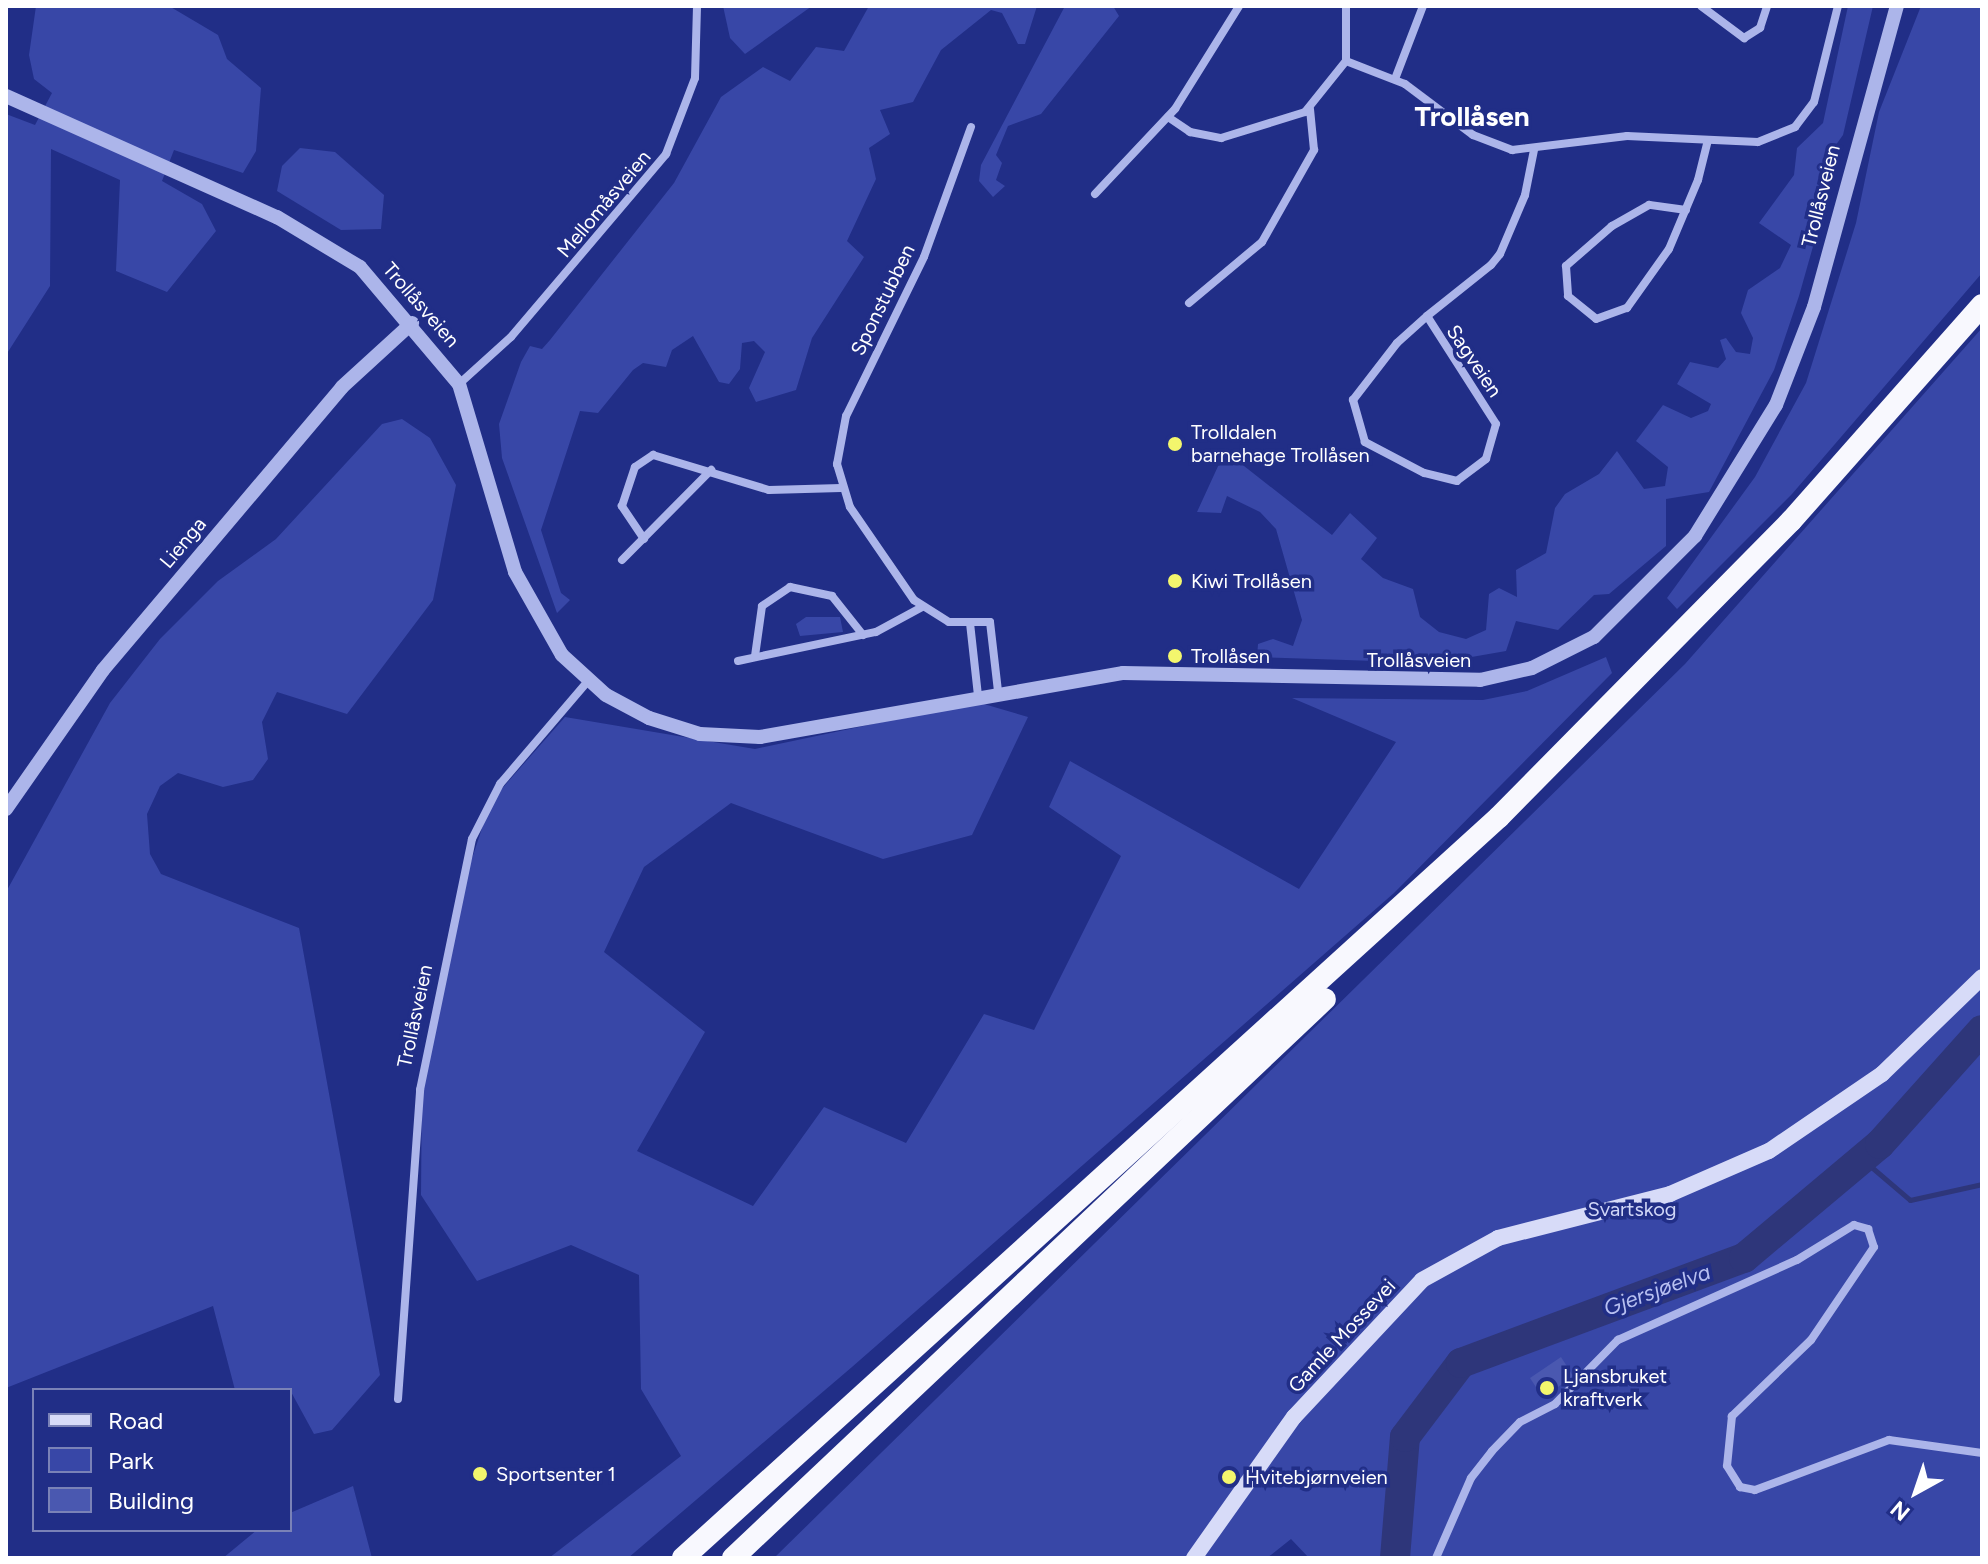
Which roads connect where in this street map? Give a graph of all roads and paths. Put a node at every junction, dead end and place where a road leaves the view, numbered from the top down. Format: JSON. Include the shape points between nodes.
{"nodes":[{"id":1,"x":697,"y":6,"type":"edge"},
{"id":2,"x":1239,"y":6,"type":"edge"},
{"id":3,"x":1346,"y":6,"type":"edge"},
{"id":4,"x":1423,"y":6,"type":"edge"},
{"id":5,"x":1701,"y":6,"type":"edge"},
{"id":6,"x":1767,"y":6,"type":"edge"},
{"id":7,"x":1838,"y":6,"type":"edge"},
{"id":8,"x":1897,"y":6,"type":"edge"},
{"id":9,"x":1346,"y":61,"type":"junction"},
{"id":10,"x":1395,"y":79,"type":"junction"},
{"id":11,"x":6,"y":96,"type":"edge"},
{"id":12,"x":1310,"y":109,"type":"junction"},
{"id":13,"x":1168,"y":117,"type":"junction"},
{"id":14,"x":971,"y":127,"type":"dead end"},
{"id":15,"x":1708,"y":140,"type":"junction"},
{"id":16,"x":1534,"y":150,"type":"junction"},
{"id":17,"x":1095,"y":194,"type":"dead end"},
{"id":18,"x":1686,"y":210,"type":"junction"},
{"id":19,"x":1189,"y":303,"type":"dead end"},
{"id":20,"x":1982,"y":305,"type":"edge"},
{"id":21,"x":1427,"y":316,"type":"junction"},
{"id":22,"x":412,"y":323,"type":"junction"},
{"id":23,"x":1982,"y":326,"type":"edge"},
{"id":24,"x":459,"y":384,"type":"junction"},
{"id":25,"x":711,"y":470,"type":"junction"},
{"id":26,"x":841,"y":488,"type":"junction"},
{"id":27,"x":644,"y":539,"type":"junction"},
{"id":28,"x":622,"y":560,"type":"dead end"},
{"id":29,"x":922,"y":607,"type":"junction"},
{"id":30,"x":970,"y":623,"type":"junction"},
{"id":31,"x":863,"y":635,"type":"junction"},
{"id":32,"x":755,"y":656,"type":"junction"},
{"id":33,"x":738,"y":661,"type":"dead end"},
{"id":34,"x":588,"y":681,"type":"junction"},
{"id":35,"x":998,"y":691,"type":"junction"},
{"id":36,"x":978,"y":695,"type":"junction"},
{"id":37,"x":6,"y":809,"type":"edge"},
{"id":38,"x":1982,"y":977,"type":"edge"},
{"id":39,"x":398,"y":1399,"type":"dead end"},
{"id":40,"x":1982,"y":1453,"type":"edge"},
{"id":41,"x":683,"y":1558,"type":"edge"},
{"id":42,"x":733,"y":1558,"type":"edge"},
{"id":43,"x":1194,"y":1558,"type":"edge"},
{"id":44,"x":1436,"y":1558,"type":"edge"}],
"edges":[{"from":1,"to":24,"type":"street","name":"Mellomåsveien","via":[[695,78],[666,154],[519,328]]},
{"from":2,"to":13,"type":"street"},
{"from":3,"to":9,"type":"street"},
{"from":4,"to":10,"type":"street"},
{"from":5,"to":6,"type":"street","via":[[1744,38],[1760,28]]},
{"from":7,"to":15,"type":"street","via":[[1820,88],[1800,121],[1768,140]]},
{"from":8,"to":35,"type":"street","name":"Trollåsveien","via":[[1817,296],[1776,405],[1710,516],[1611,625],[1553,660],[1480,680],[1171,670]]},
{"from":9,"to":10,"type":"street"},
{"from":9,"to":12,"type":"street"},
{"from":10,"to":16,"type":"street","via":[[1488,143]]},
{"from":11,"to":22,"type":"street","name":"Trollåsveien","via":[[332,247]]},
{"from":12,"to":13,"type":"street","via":[[1221,138],[1190,132]]},
{"from":12,"to":19,"type":"street","via":[[1314,150],[1262,242]]},
{"from":13,"to":17,"type":"street"},
{"from":14,"to":26,"type":"street","name":"Sponstubben","via":[[924,257],[846,416],[837,452]]},
{"from":15,"to":16,"type":"street","via":[[1603,137]]},
{"from":15,"to":18,"type":"street"},
{"from":16,"to":21,"type":"street","name":"Sagveien","via":[[1525,195],[1500,254]]},
{"from":18,"to":18,"type":"street","via":[[1655,275],[1623,313],[1596,319],[1568,296],[1566,266],[1612,226],[1649,205]]},
{"from":20,"to":41,"type":"highway","via":[[1770,543],[1499,817]]},
{"from":21,"to":21,"type":"street","name":"Sagveien","via":[[1362,383],[1353,417],[1360,437],[1380,452],[1457,481],[1486,459],[1496,424]]},
{"from":22,"to":24,"type":"street","name":"Trollåsveien"},
{"from":22,"to":37,"type":"street","name":"Lienga","via":[[342,387],[123,646]]},
{"from":23,"to":42,"type":"highway","via":[[1608,730]]},
{"from":24,"to":34,"type":"street","name":"Trollåsveien","via":[[522,590],[551,640]]},
{"from":25,"to":26,"type":"street","via":[[769,490]]},
{"from":25,"to":27,"type":"street"},
{"from":25,"to":27,"type":"street","via":[[660,454],[639,462],[622,506]]},
{"from":26,"to":29,"type":"street","name":"Sponstubben"},
{"from":27,"to":28,"type":"street"},
{"from":29,"to":30,"type":"street"},
{"from":29,"to":31,"type":"street"},
{"from":30,"to":35,"type":"street","via":[[990,622]]},
{"from":30,"to":36,"type":"street"},
{"from":31,"to":32,"type":"street"},
{"from":31,"to":32,"type":"street","via":[[832,596],[790,587],[762,606]]},
{"from":32,"to":33,"type":"street"},
{"from":34,"to":36,"type":"street","name":"Trollåsveien","via":[[649,718],[741,738],[797,734]]},
{"from":34,"to":39,"type":"street","name":"Trollåsveien","via":[[500,784],[472,839],[420,1090]]},
{"from":35,"to":36,"type":"street","name":"Trollåsveien"},
{"from":38,"to":43,"type":"main road","name":"Gamle Mossevei","via":[[1882,1074],[1769,1151],[1670,1194],[1498,1238],[1422,1280],[1294,1417]]},
{"from":40,"to":44,"type":"street","via":[[1889,1440],[1755,1490],[1740,1487],[1727,1466],[1732,1416],[1811,1340],[1874,1247],[1868,1229],[1854,1225],[1797,1260],[1618,1340],[1555,1404],[1520,1422],[1492,1451],[1471,1478]]}]}
